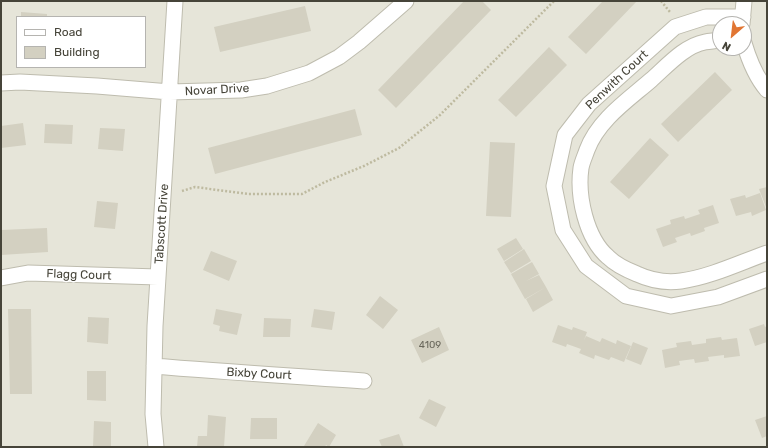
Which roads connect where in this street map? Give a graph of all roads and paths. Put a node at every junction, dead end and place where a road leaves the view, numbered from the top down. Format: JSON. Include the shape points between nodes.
{"nodes":[{"id":1,"x":175,"y":1,"type":"edge"},
{"id":2,"x":406,"y":1,"type":"edge"},
{"id":3,"x":554,"y":1,"type":"edge"},
{"id":4,"x":661,"y":1,"type":"edge"},
{"id":5,"x":744,"y":1,"type":"edge"},
{"id":6,"x":670,"y":12,"type":"dead end"},
{"id":7,"x":743,"y":16,"type":"edge"},
{"id":8,"x":712,"y":18,"type":"edge"},
{"id":9,"x":712,"y":41,"type":"edge"},
{"id":10,"x":749,"y":56,"type":"edge"},
{"id":11,"x":1,"y":83,"type":"edge"},
{"id":12,"x":767,"y":90,"type":"edge"},
{"id":13,"x":170,"y":92,"type":"junction"},
{"id":14,"x":182,"y":191,"type":"dead end"},
{"id":15,"x":767,"y":253,"type":"edge"},
{"id":16,"x":158,"y":277,"type":"junction"},
{"id":17,"x":1,"y":278,"type":"edge"},
{"id":18,"x":767,"y":279,"type":"edge"},
{"id":19,"x":154,"y":366,"type":"junction"},
{"id":20,"x":364,"y":382,"type":"dead end"},
{"id":21,"x":156,"y":447,"type":"edge"}],
"edges":[{"from":1,"to":13,"type":"street","name":"Tabscott Drive"},
{"from":2,"to":13,"type":"street","name":"Novar Drive","via":[[349,50],[324,66],[301,76],[267,86],[241,90]]},
{"from":3,"to":14,"type":"path","via":[[440,115],[400,148],[302,194],[248,194],[195,187]]},
{"from":4,"to":6,"type":"path"},
{"from":5,"to":7,"type":"street"},
{"from":8,"to":18,"type":"street","name":"Penwith Court","via":[[706,17],[675,27],[589,104],[565,135],[554,186],[563,230],[586,266],[626,296],[671,306],[718,297]]},
{"from":9,"to":15,"type":"street","name":"Penwith Court","via":[[686,50],[608,118],[595,135],[581,167],[580,186],[584,214],[596,243],[607,257],[646,278],[680,281],[706,275]]},
{"from":10,"to":12,"type":"street"},
{"from":11,"to":13,"type":"street","name":"Novar Drive","via":[[97,86]]},
{"from":13,"to":16,"type":"street","name":"Tabscott Drive"},
{"from":16,"to":17,"type":"street","name":"Flagg Court","via":[[28,273]]},
{"from":16,"to":19,"type":"street","name":"Tabscott Drive"},
{"from":19,"to":20,"type":"street","name":"Bixby Court"},
{"from":19,"to":21,"type":"street","name":"Tabscott Drive"}]}
